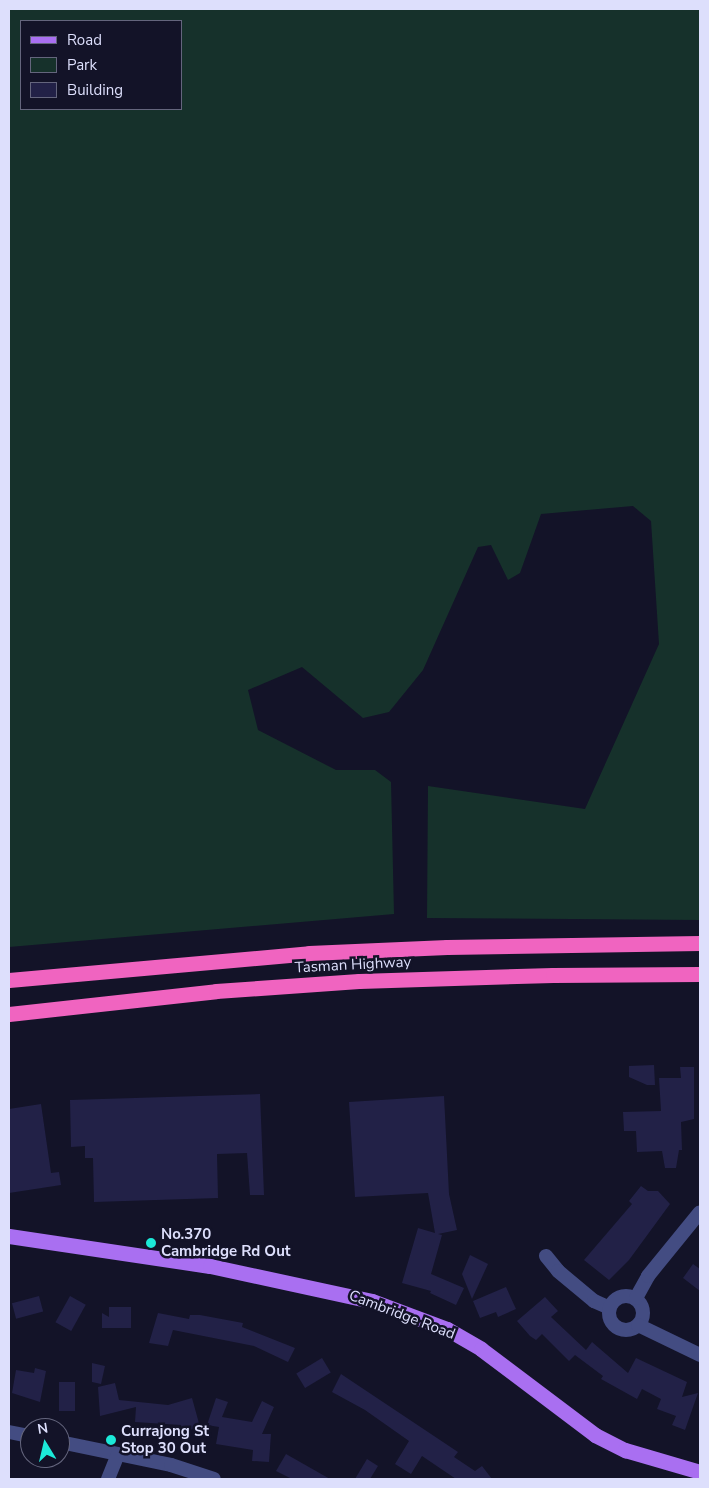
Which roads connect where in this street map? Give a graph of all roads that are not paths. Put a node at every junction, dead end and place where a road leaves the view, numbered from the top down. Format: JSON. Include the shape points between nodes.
{"nodes":[{"id":1,"x":700,"y":942,"type":"edge"},
{"id":2,"x":700,"y":974,"type":"edge"},
{"id":3,"x":9,"y":980,"type":"edge"},
{"id":4,"x":9,"y":1014,"type":"edge"},
{"id":5,"x":700,"y":1212,"type":"edge"},
{"id":6,"x":9,"y":1236,"type":"edge"},
{"id":7,"x":546,"y":1256,"type":"dead end"},
{"id":8,"x":636,"y":1298,"type":"junction"},
{"id":9,"x":610,"y":1308,"type":"junction"},
{"id":10,"x":638,"y":1325,"type":"junction"},
{"id":11,"x":700,"y":1356,"type":"edge"},
{"id":12,"x":70,"y":1444,"type":"edge"},
{"id":13,"x":118,"y":1454,"type":"junction"},
{"id":14,"x":700,"y":1472,"type":"edge"},
{"id":15,"x":108,"y":1479,"type":"edge"},
{"id":16,"x":214,"y":1479,"type":"edge"}],
"edges":[{"from":1,"to":3,"type":"highway","name":"Tasman Highway","via":[[309,953]]},
{"from":2,"to":4,"type":"highway","name":"Tasman Highway","via":[[359,981],[216,991]]},
{"from":5,"to":8,"type":"street","via":[[648,1276]]},
{"from":6,"to":14,"type":"main road","name":"Cambridge Road","via":[[210,1266],[372,1300],[447,1329],[482,1349],[595,1436],[625,1450]]},
{"from":7,"to":9,"type":"street","via":[[558,1271],[594,1301]]},
{"from":8,"to":9,"type":"street","via":[[620,1296]]},
{"from":8,"to":10,"type":"street","via":[[643,1311]]},
{"from":9,"to":10,"type":"street","via":[[610,1319],[617,1327],[628,1330]]},
{"from":10,"to":11,"type":"street"},
{"from":12,"to":13,"type":"street"},
{"from":13,"to":15,"type":"street"},
{"from":13,"to":16,"type":"street","via":[[171,1465]]}]}
